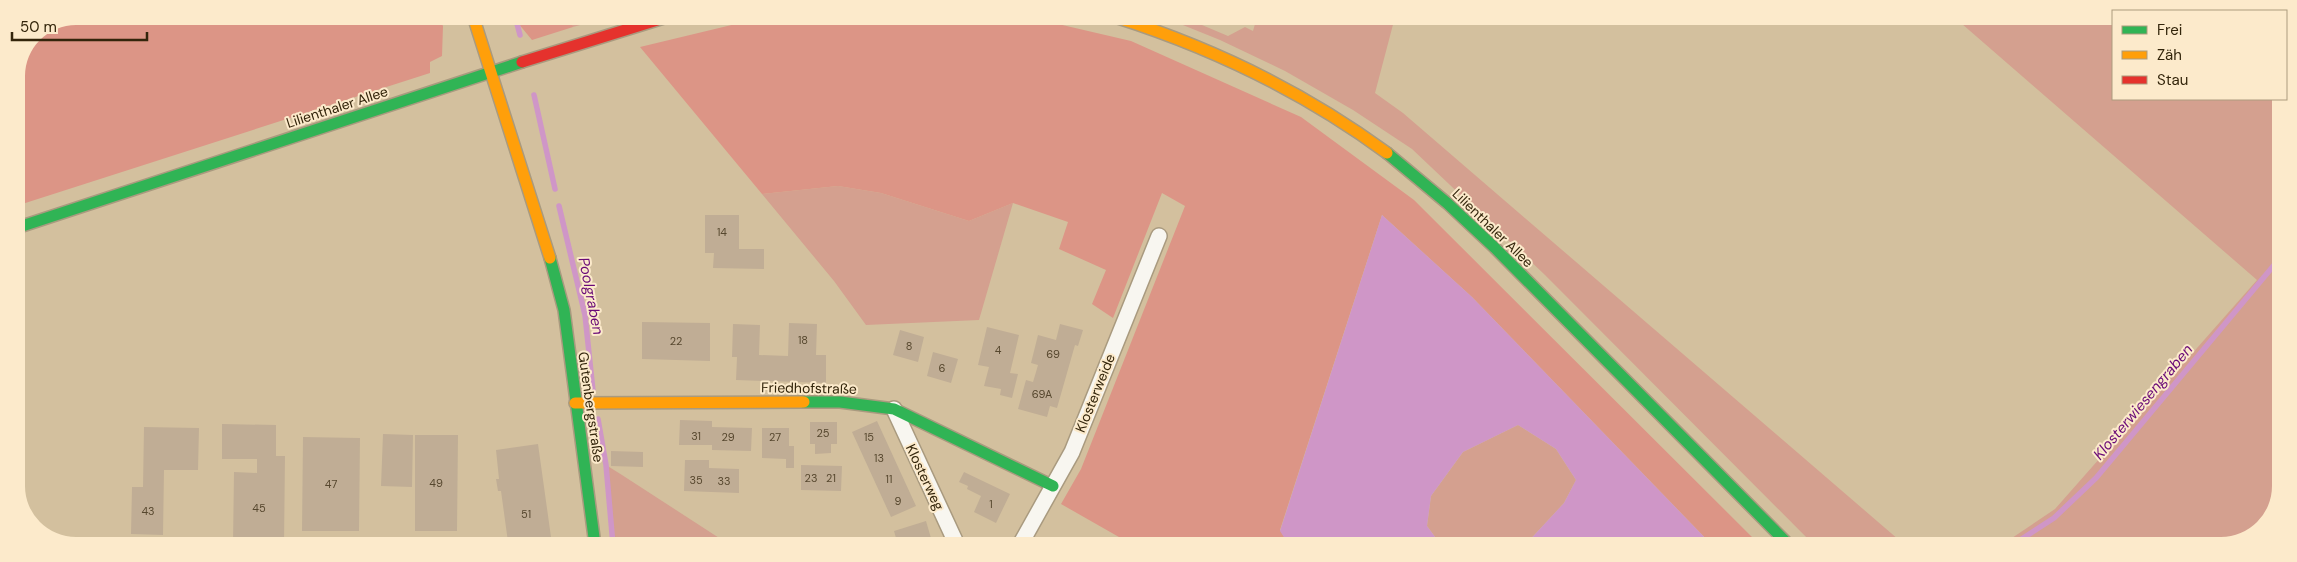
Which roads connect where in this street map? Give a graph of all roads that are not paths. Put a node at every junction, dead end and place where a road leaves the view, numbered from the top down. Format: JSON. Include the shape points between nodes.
{"nodes":[{"id":1,"x":476,"y":25,"type":"edge"},
{"id":2,"x":640,"y":25,"type":"edge"},
{"id":3,"x":1139,"y":25,"type":"edge"},
{"id":4,"x":492,"y":72,"type":"junction"},
{"id":5,"x":25,"y":225,"type":"edge"},
{"id":6,"x":1159,"y":236,"type":"dead end"},
{"id":7,"x":575,"y":403,"type":"junction"},
{"id":8,"x":894,"y":409,"type":"junction"},
{"id":9,"x":1053,"y":486,"type":"junction"},
{"id":10,"x":594,"y":537,"type":"edge"},
{"id":11,"x":953,"y":537,"type":"edge"},
{"id":12,"x":1024,"y":537,"type":"edge"},
{"id":13,"x":1781,"y":537,"type":"edge"}],
"edges":[{"from":1,"to":4,"type":"main road","name":"Gutenbergstraße"},
{"from":2,"to":4,"type":"main road","name":"Lilienthaler Allee"},
{"from":3,"to":13,"type":"main road","name":"Lilienthaler Allee","via":[[1188,41],[1257,72],[1326,110],[1399,162],[1501,255]]},
{"from":4,"to":5,"type":"main road","name":"Lilienthaler Allee"},
{"from":4,"to":7,"type":"main road","name":"Gutenbergstraße","via":[[555,273],[564,310]]},
{"from":6,"to":9,"type":"street","name":"Klosterweide","via":[[1072,452]]},
{"from":7,"to":8,"type":"main road","name":"Friedhofstraße","via":[[840,402]]},
{"from":7,"to":10,"type":"main road","name":"Gutenbergstraße"},
{"from":8,"to":9,"type":"main road","name":"Friedhofstraße"},
{"from":8,"to":11,"type":"street","name":"Klosterweg"},
{"from":9,"to":12,"type":"street","name":"Klosterweide"}]}
